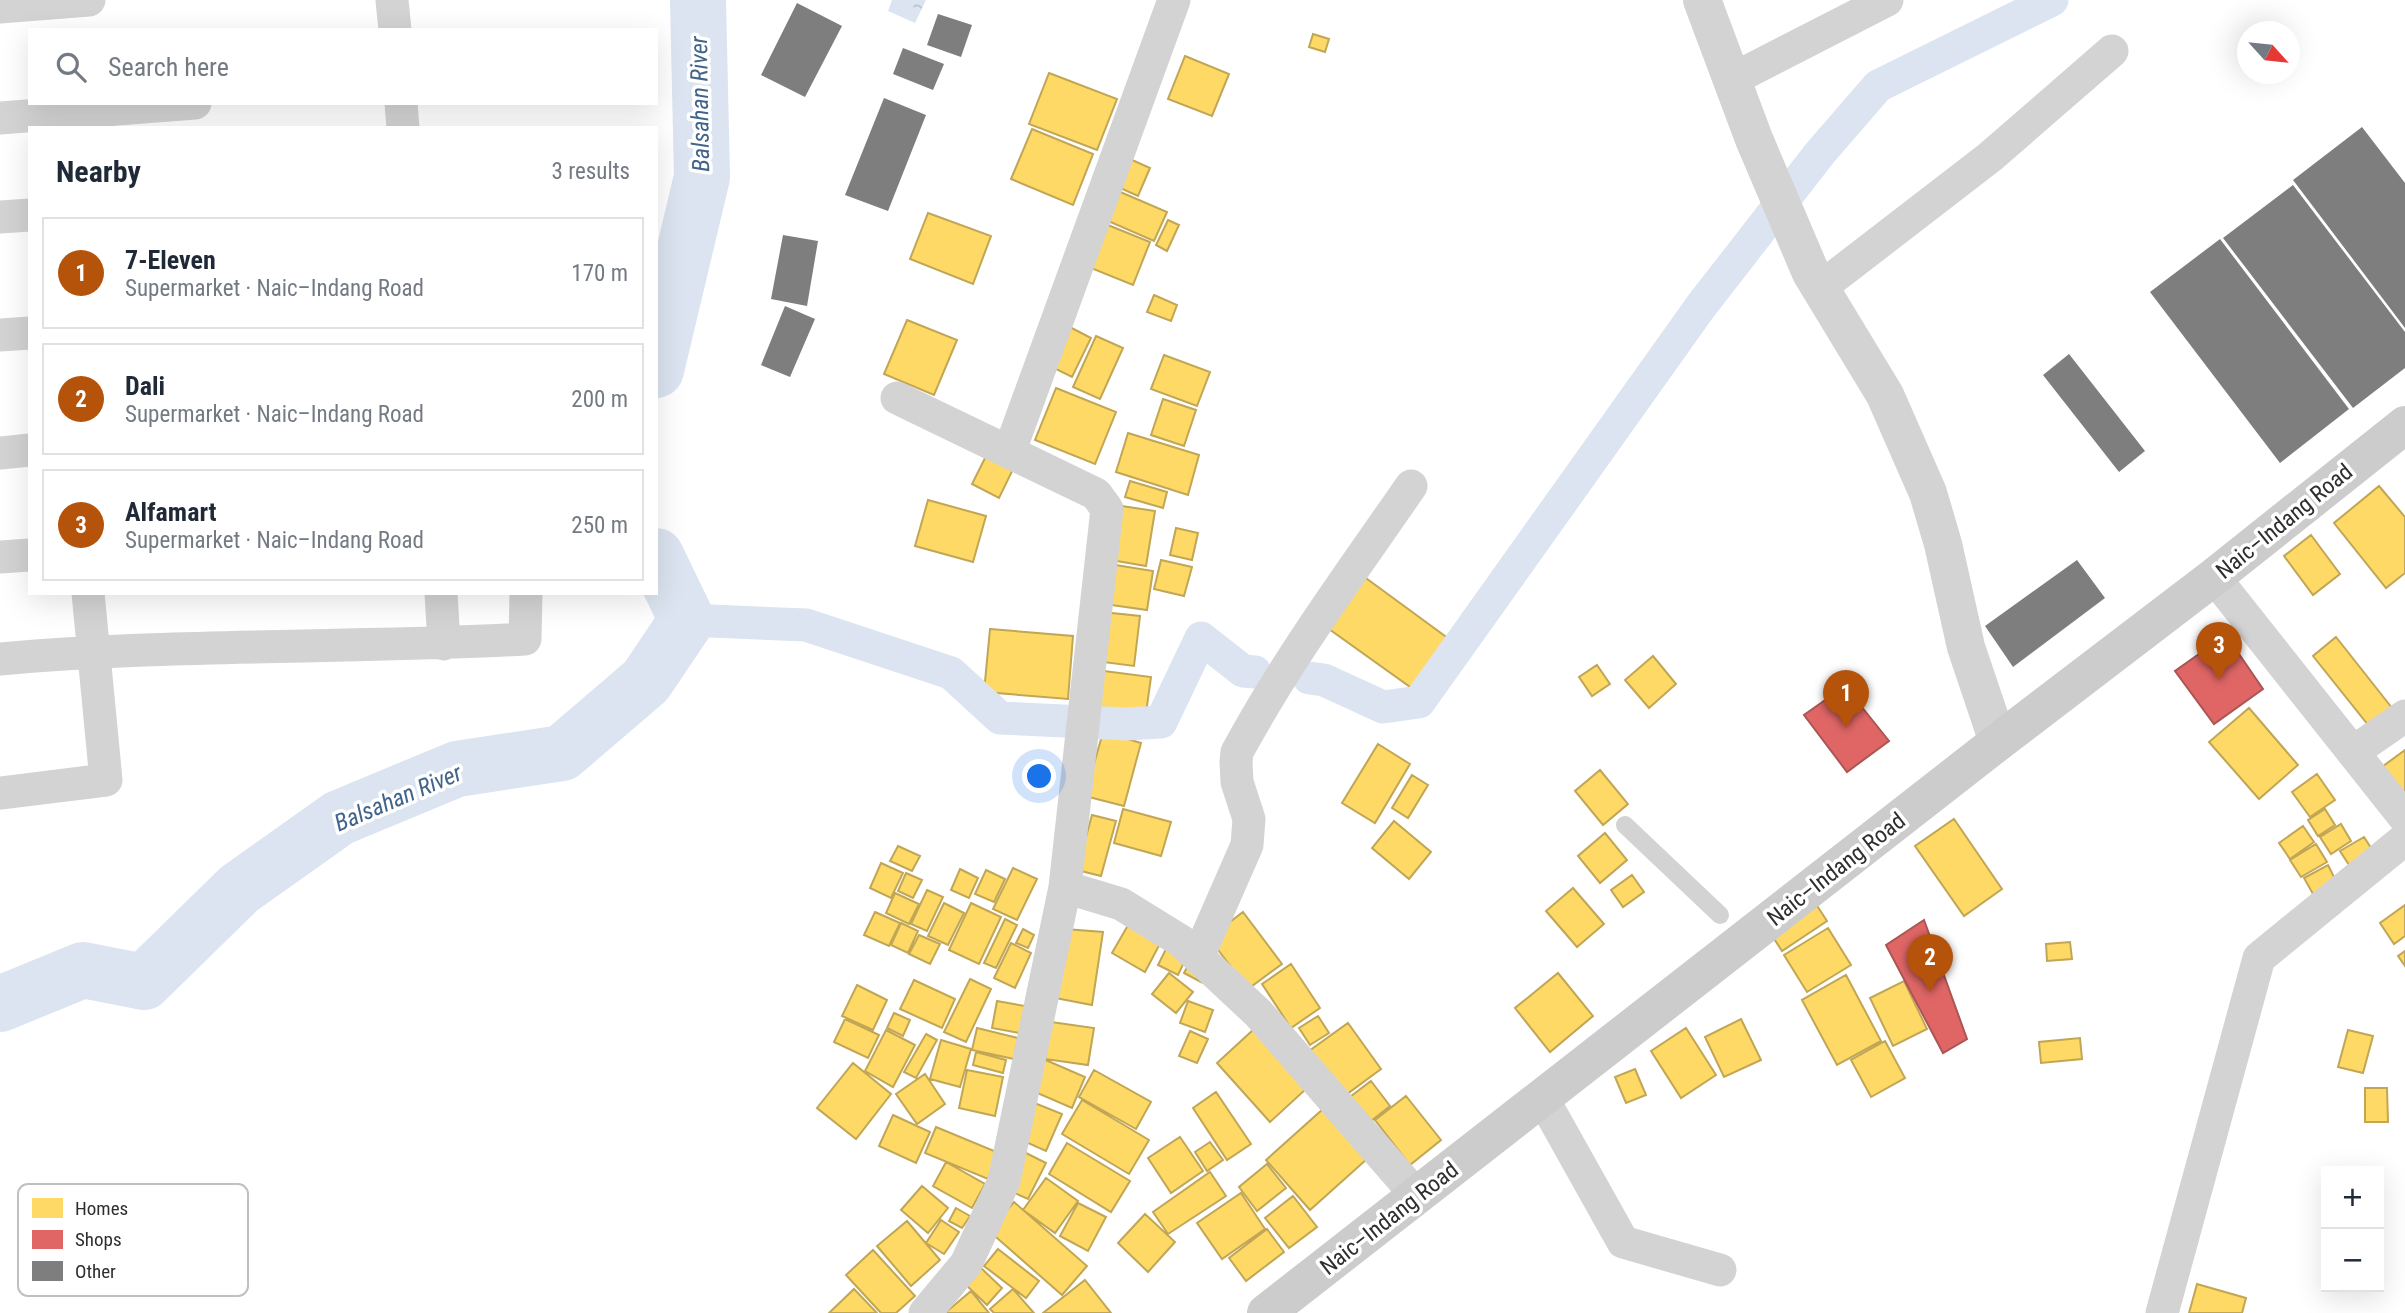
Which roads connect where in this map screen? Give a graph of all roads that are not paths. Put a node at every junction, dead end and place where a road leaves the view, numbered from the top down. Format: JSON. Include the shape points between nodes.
{"nodes":[{"id":1,"x":89,"y":0,"type":"edge"},
{"id":2,"x":392,"y":0,"type":"edge"},
{"id":3,"x":1174,"y":0,"type":"edge"},
{"id":4,"x":1702,"y":0,"type":"edge"},
{"id":5,"x":1887,"y":0,"type":"edge"},
{"id":6,"x":24,"y":10,"type":"edge"},
{"id":7,"x":395,"y":28,"type":"edge"},
{"id":8,"x":2112,"y":51,"type":"dead end"},
{"id":9,"x":1733,"y":79,"type":"junction"},
{"id":10,"x":170,"y":105,"type":"edge"},
{"id":11,"x":401,"y":105,"type":"edge"},
{"id":12,"x":42,"y":115,"type":"edge"},
{"id":13,"x":0,"y":118,"type":"edge"},
{"id":14,"x":403,"y":126,"type":"edge"},
{"id":15,"x":28,"y":215,"type":"edge"},
{"id":16,"x":0,"y":217,"type":"edge"},
{"id":17,"x":1815,"y":281,"type":"junction"},
{"id":18,"x":28,"y":333,"type":"edge"},
{"id":19,"x":0,"y":335,"type":"edge"},
{"id":20,"x":897,"y":398,"type":"dead end"},
{"id":21,"x":2405,"y":425,"type":"edge"},
{"id":22,"x":28,"y":450,"type":"edge"},
{"id":23,"x":1010,"y":450,"type":"junction"},
{"id":24,"x":0,"y":453,"type":"edge"},
{"id":25,"x":1411,"y":486,"type":"dead end"},
{"id":26,"x":28,"y":555,"type":"edge"},
{"id":27,"x":0,"y":557,"type":"edge"},
{"id":28,"x":2214,"y":577,"type":"junction"},
{"id":29,"x":88,"y":595,"type":"edge"},
{"id":30,"x":442,"y":595,"type":"edge"},
{"id":31,"x":526,"y":595,"type":"edge"},
{"id":32,"x":444,"y":644,"type":"junction"},
{"id":33,"x":94,"y":650,"type":"junction"},
{"id":34,"x":0,"y":659,"type":"edge"},
{"id":35,"x":2405,"y":716,"type":"edge"},
{"id":36,"x":1998,"y":741,"type":"junction"},
{"id":37,"x":2353,"y":752,"type":"junction"},
{"id":38,"x":0,"y":793,"type":"edge"},
{"id":39,"x":2405,"y":818,"type":"edge"},
{"id":40,"x":1625,"y":825,"type":"dead end"},
{"id":41,"x":2405,"y":839,"type":"edge"},
{"id":42,"x":1065,"y":887,"type":"junction"},
{"id":43,"x":1730,"y":926,"type":"junction"},
{"id":44,"x":1198,"y":957,"type":"junction"},
{"id":45,"x":1544,"y":1098,"type":"junction"},
{"id":46,"x":1417,"y":1196,"type":"junction"},
{"id":47,"x":1720,"y":1270,"type":"dead end"},
{"id":48,"x":926,"y":1313,"type":"edge"},
{"id":49,"x":1266,"y":1313,"type":"edge"},
{"id":50,"x":2162,"y":1313,"type":"edge"}],
"edges":[{"from":1,"to":6,"type":"street"},
{"from":2,"to":7,"type":"street"},
{"from":3,"to":23,"type":"street"},
{"from":4,"to":9,"type":"street"},
{"from":5,"to":9,"type":"street"},
{"from":8,"to":17,"type":"street","via":[[1990,156]]},
{"from":9,"to":17,"type":"street"},
{"from":10,"to":12,"type":"street"},
{"from":11,"to":14,"type":"street"},
{"from":12,"to":13,"type":"street"},
{"from":15,"to":16,"type":"street"},
{"from":17,"to":36,"type":"street","via":[[1885,395],[1928,493],[1966,647]]},
{"from":18,"to":19,"type":"street"},
{"from":20,"to":23,"type":"street"},
{"from":21,"to":28,"type":"main road","name":"Naic–Indang Road"},
{"from":22,"to":24,"type":"street"},
{"from":23,"to":42,"type":"street","via":[[1096,494],[1107,509]]},
{"from":25,"to":44,"type":"street","via":[[1307,636],[1237,752],[1237,782],[1249,820],[1247,845]]},
{"from":26,"to":27,"type":"street"},
{"from":28,"to":36,"type":"main road","name":"Naic–Indang Road"},
{"from":28,"to":37,"type":"street"},
{"from":29,"to":33,"type":"street"},
{"from":30,"to":32,"type":"street"},
{"from":31,"to":32,"type":"street","via":[[525,639]]},
{"from":32,"to":33,"type":"street"},
{"from":33,"to":34,"type":"street"},
{"from":33,"to":38,"type":"street","via":[[106,780]]},
{"from":35,"to":37,"type":"street"},
{"from":36,"to":43,"type":"main road","name":"Naic–Indang Road"},
{"from":37,"to":39,"type":"street"},
{"from":40,"to":43,"type":"lane"},
{"from":41,"to":50,"type":"street","via":[[2259,958]]},
{"from":42,"to":44,"type":"street","via":[[1121,904],[1181,940]]},
{"from":42,"to":48,"type":"street","via":[[1004,1181],[966,1264]]},
{"from":43,"to":45,"type":"main road","name":"Naic–Indang Road"},
{"from":44,"to":46,"type":"street","via":[[1258,1013]]},
{"from":45,"to":46,"type":"main road","name":"Naic–Indang Road"},
{"from":45,"to":47,"type":"street","via":[[1622,1242]]},
{"from":46,"to":49,"type":"main road","name":"Naic–Indang Road"}]}
